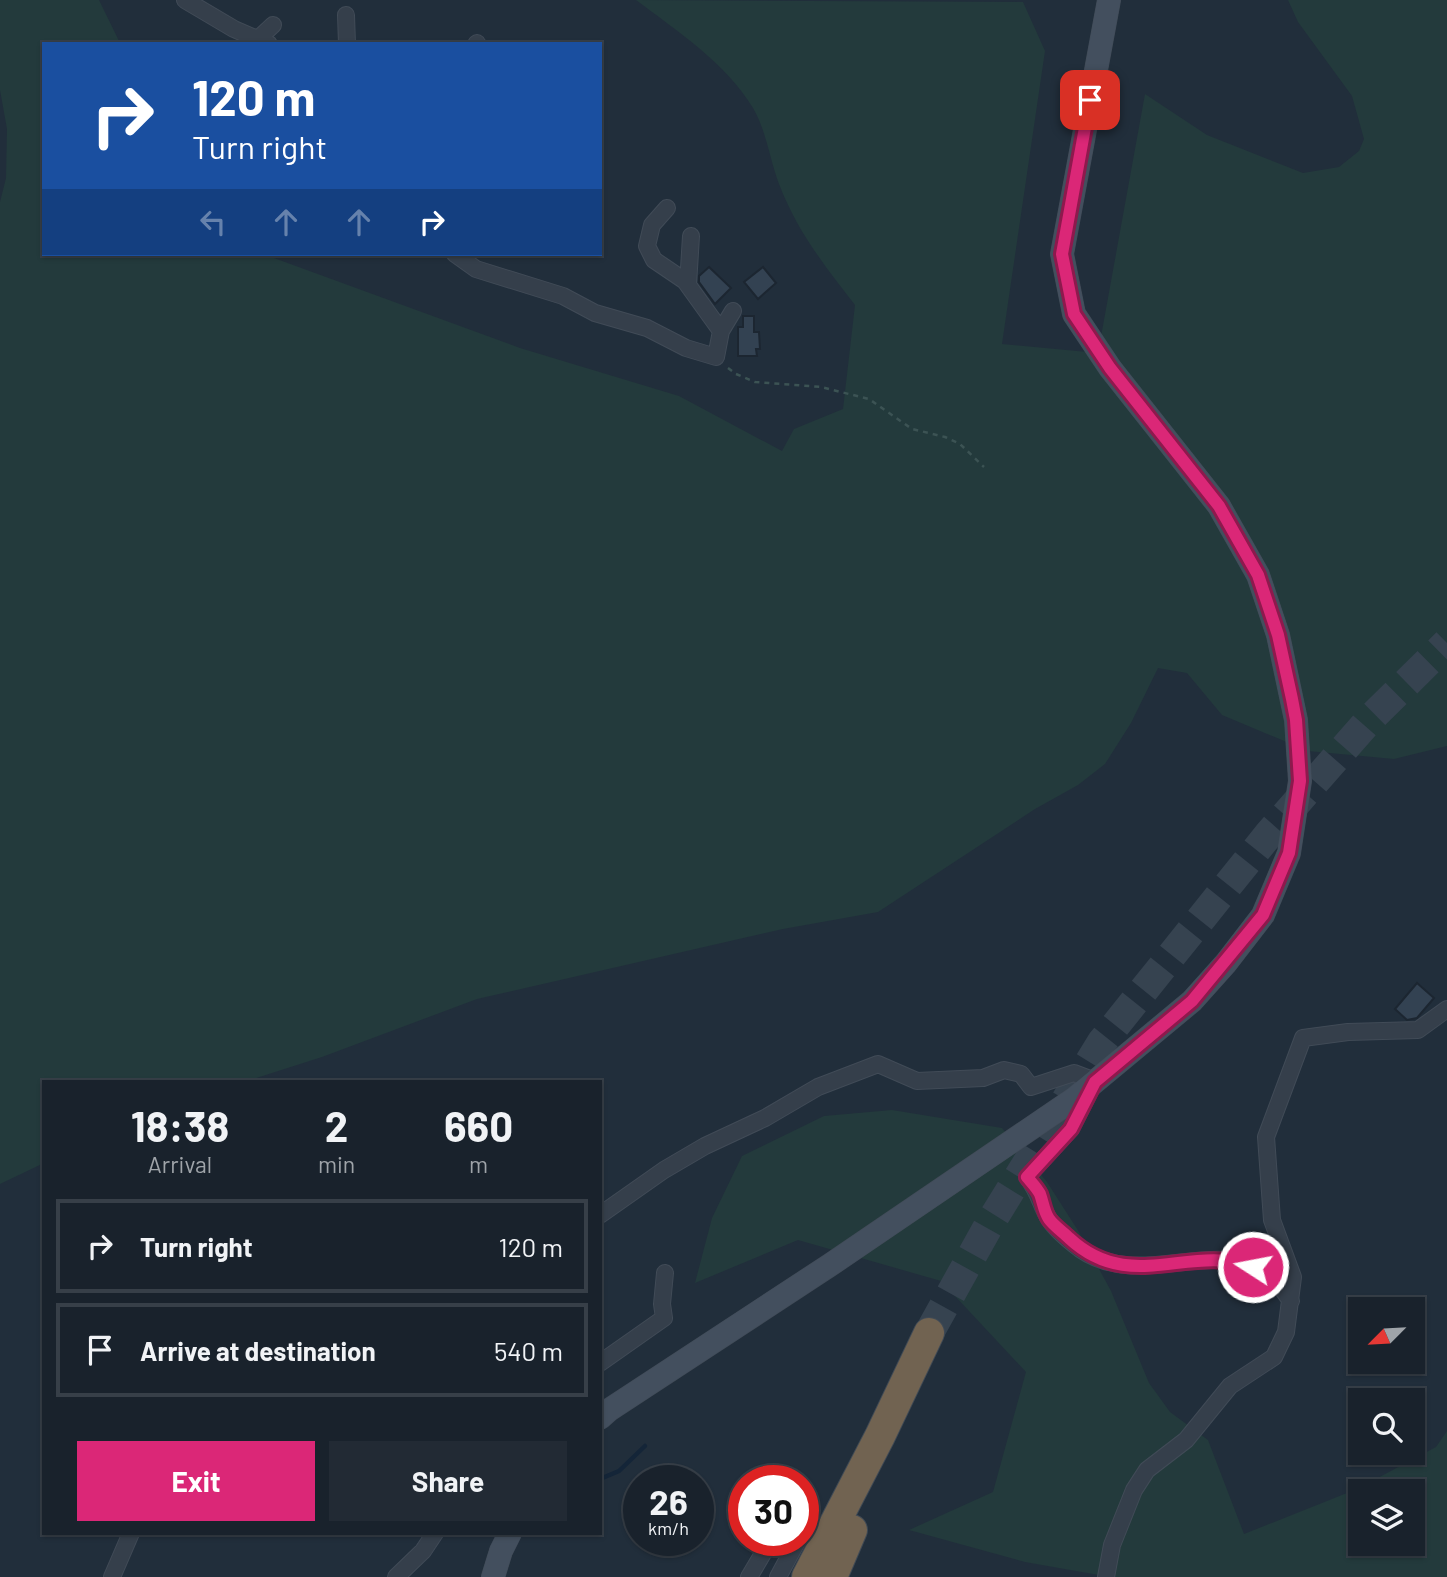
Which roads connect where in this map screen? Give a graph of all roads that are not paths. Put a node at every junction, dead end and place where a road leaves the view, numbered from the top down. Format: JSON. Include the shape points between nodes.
{"nodes":[{"id":1,"x":185,"y":0,"type":"edge"},
{"id":2,"x":1109,"y":0,"type":"edge"},
{"id":3,"x":346,"y":15,"type":"dead end"},
{"id":4,"x":273,"y":25,"type":"dead end"},
{"id":5,"x":263,"y":41,"type":"edge"},
{"id":6,"x":351,"y":42,"type":"edge"},
{"id":7,"x":667,"y":208,"type":"dead end"},
{"id":8,"x":691,"y":236,"type":"dead end"},
{"id":9,"x":458,"y":256,"type":"edge"},
{"id":10,"x":688,"y":285,"type":"junction"},
{"id":11,"x":733,"y":311,"type":"dead end"},
{"id":12,"x":721,"y":331,"type":"junction"},
{"id":13,"x":1447,"y":1009,"type":"edge"},
{"id":14,"x":1095,"y":1082,"type":"junction"},
{"id":15,"x":602,"y":1214,"type":"edge"},
{"id":16,"x":664,"y":1273,"type":"dead end"},
{"id":17,"x":1291,"y":1301,"type":"junction"},
{"id":18,"x":929,"y":1333,"type":"tunnel mouth"},
{"id":19,"x":602,"y":1362,"type":"edge"},
{"id":20,"x":602,"y":1416,"type":"edge"},
{"id":21,"x":880,"y":1436,"type":"junction"},
{"id":22,"x":130,"y":1535,"type":"edge"},
{"id":23,"x":434,"y":1535,"type":"edge"},
{"id":24,"x":509,"y":1535,"type":"edge"},
{"id":25,"x":762,"y":1556,"type":"edge"},
{"id":26,"x":789,"y":1556,"type":"edge"},
{"id":27,"x":113,"y":1577,"type":"edge"},
{"id":28,"x":396,"y":1577,"type":"edge"},
{"id":29,"x":493,"y":1577,"type":"edge"},
{"id":30,"x":750,"y":1577,"type":"edge"},
{"id":31,"x":778,"y":1577,"type":"edge"},
{"id":32,"x":807,"y":1577,"type":"edge"},
{"id":33,"x":832,"y":1577,"type":"edge"},
{"id":34,"x":1106,"y":1577,"type":"edge"}],
"edges":[{"from":1,"to":5,"type":"street"},
{"from":2,"to":14,"type":"street","via":[[1062,254],[1074,314],[1110,368],[1219,506],[1258,575],[1278,635],[1294,708],[1300,781],[1289,853],[1263,915],[1192,1001]]},
{"from":3,"to":6,"type":"street"},
{"from":4,"to":5,"type":"street"},
{"from":7,"to":10,"type":"street","via":[[652,225],[647,246],[654,260]]},
{"from":8,"to":10,"type":"street"},
{"from":9,"to":12,"type":"street","via":[[476,268],[563,296],[595,313],[647,328],[716,357]]},
{"from":10,"to":12,"type":"street"},
{"from":11,"to":12,"type":"street"},
{"from":13,"to":17,"type":"street","via":[[1418,1030],[1303,1038],[1266,1137],[1272,1220],[1293,1277]]},
{"from":14,"to":15,"type":"street","via":[[1074,1073],[1031,1087],[1021,1074],[1004,1070],[983,1078],[917,1081],[878,1064],[818,1087],[705,1146]]},
{"from":14,"to":17,"type":"street","via":[[1071,1129],[1027,1177],[1039,1191],[1049,1219],[1080,1248],[1109,1263],[1238,1261],[1268,1273]]},
{"from":14,"to":20,"type":"street"},
{"from":16,"to":19,"type":"street","via":[[664,1318]]},
{"from":17,"to":34,"type":"street","via":[[1286,1332],[1274,1357],[1230,1386],[1186,1440],[1147,1470],[1112,1545]]},
{"from":18,"to":21,"type":"highway"},
{"from":21,"to":32,"type":"highway"},
{"from":21,"to":33,"type":"highway","via":[[863,1503]]},
{"from":22,"to":27,"type":"street"},
{"from":23,"to":28,"type":"street"},
{"from":24,"to":29,"type":"street"},
{"from":25,"to":30,"type":"street"},
{"from":26,"to":31,"type":"street"}]}
